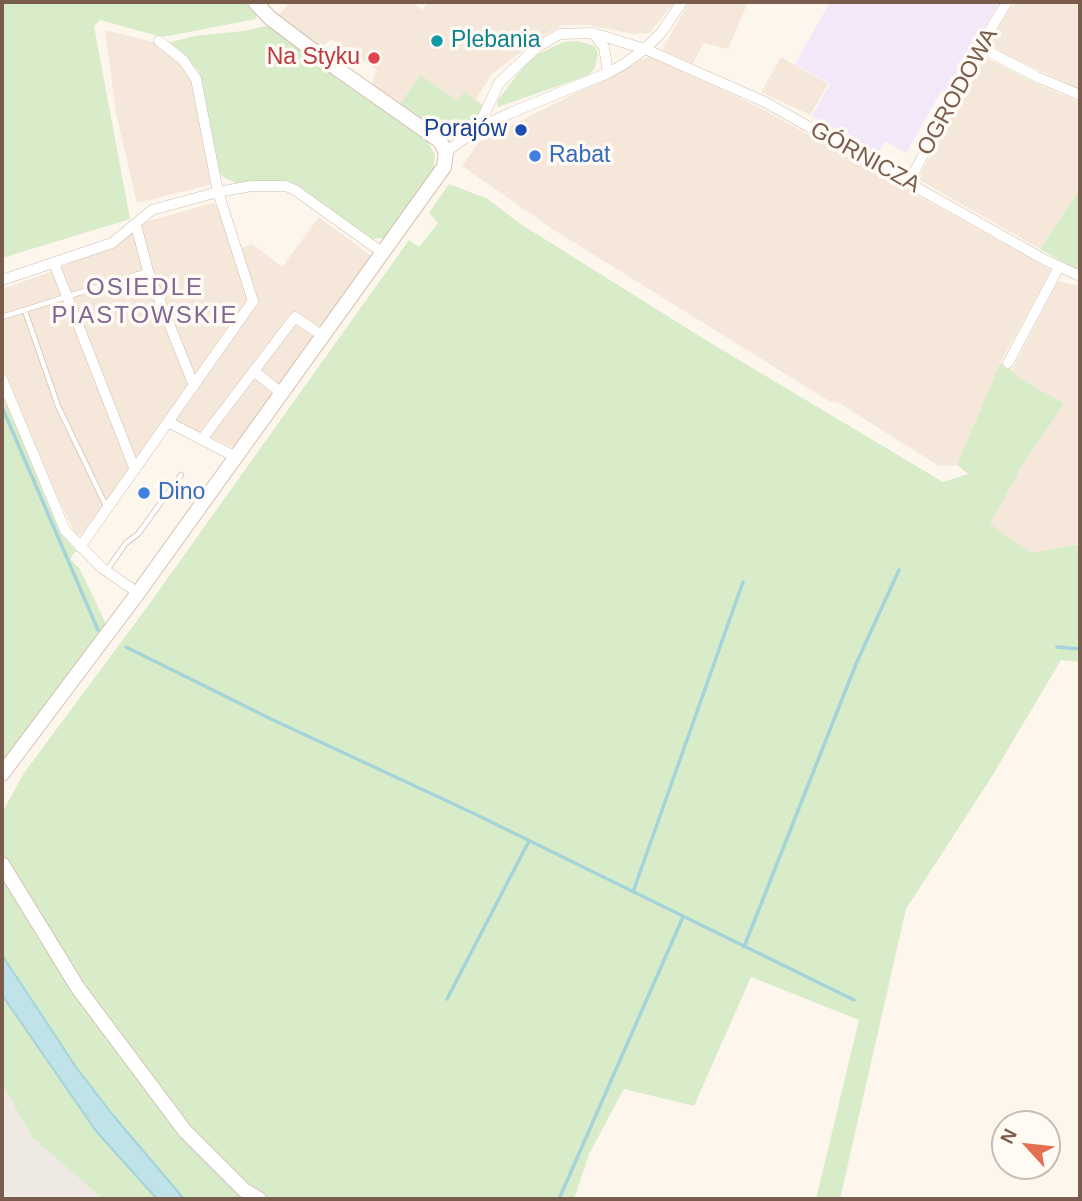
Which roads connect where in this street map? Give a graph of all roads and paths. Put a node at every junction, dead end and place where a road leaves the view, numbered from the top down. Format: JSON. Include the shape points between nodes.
{"nodes":[{"id":1,"x":255,"y":2,"type":"edge"},
{"id":2,"x":682,"y":2,"type":"edge"},
{"id":3,"x":1007,"y":2,"type":"edge"},
{"id":4,"x":593,"y":33,"type":"junction"},
{"id":5,"x":159,"y":41,"type":"dead end"},
{"id":6,"x":980,"y":47,"type":"junction"},
{"id":7,"x":645,"y":49,"type":"junction"},
{"id":8,"x":608,"y":73,"type":"junction"},
{"id":9,"x":1080,"y":95,"type":"edge"},
{"id":10,"x":477,"y":129,"type":"junction"},
{"id":11,"x":446,"y":152,"type":"junction"},
{"id":12,"x":909,"y":182,"type":"junction"},
{"id":13,"x":218,"y":192,"type":"junction"},
{"id":14,"x":136,"y":225,"type":"junction"},
{"id":15,"x":383,"y":253,"type":"junction"},
{"id":16,"x":54,"y":263,"type":"junction"},
{"id":17,"x":1059,"y":267,"type":"junction"},
{"id":18,"x":148,"y":271,"type":"junction"},
{"id":19,"x":1080,"y":276,"type":"edge"},
{"id":20,"x":2,"y":280,"type":"edge"},
{"id":21,"x":66,"y":296,"type":"junction"},
{"id":22,"x":25,"y":311,"type":"junction"},
{"id":23,"x":2,"y":317,"type":"edge"},
{"id":24,"x":323,"y":336,"type":"junction"},
{"id":25,"x":1008,"y":363,"type":"dead end"},
{"id":26,"x":254,"y":372,"type":"junction"},
{"id":27,"x":2,"y":379,"type":"edge"},
{"id":28,"x":194,"y":386,"type":"junction"},
{"id":29,"x":281,"y":393,"type":"junction"},
{"id":30,"x":168,"y":422,"type":"junction"},
{"id":31,"x":202,"y":439,"type":"junction"},
{"id":32,"x":236,"y":457,"type":"junction"},
{"id":33,"x":135,"y":470,"type":"junction"},
{"id":34,"x":181,"y":475,"type":"dead end"},
{"id":35,"x":107,"y":509,"type":"junction"},
{"id":36,"x":80,"y":547,"type":"junction"},
{"id":37,"x":107,"y":571,"type":"junction"},
{"id":38,"x":138,"y":593,"type":"junction"},
{"id":39,"x":2,"y":774,"type":"edge"},
{"id":40,"x":2,"y":864,"type":"edge"},
{"id":41,"x":259,"y":1199,"type":"edge"}],
"edges":[{"from":1,"to":11,"type":"street","via":[[325,60],[432,134]]},
{"from":2,"to":7,"type":"street"},
{"from":3,"to":6,"type":"street","name":"OGRODOWA"},
{"from":4,"to":7,"type":"street","name":"GÓRNICZA"},
{"from":4,"to":8,"type":"street","via":[[604,47]]},
{"from":4,"to":10,"type":"street","via":[[560,34],[537,47],[499,83]]},
{"from":5,"to":13,"type":"street","via":[[183,60],[196,79]]},
{"from":6,"to":9,"type":"street"},
{"from":6,"to":12,"type":"street","name":"OGRODOWA"},
{"from":7,"to":8,"type":"street"},
{"from":7,"to":12,"type":"street","name":"GÓRNICZA","via":[[765,102]]},
{"from":8,"to":10,"type":"street"},
{"from":10,"to":11,"type":"street"},
{"from":11,"to":15,"type":"street","via":[[437,180]]},
{"from":12,"to":17,"type":"street","name":"GÓRNICZA"},
{"from":13,"to":14,"type":"street","via":[[152,211]]},
{"from":13,"to":15,"type":"street","via":[[286,186]]},
{"from":13,"to":28,"type":"street","via":[[253,301]]},
{"from":14,"to":16,"type":"street","via":[[112,243]]},
{"from":14,"to":18,"type":"street"},
{"from":15,"to":24,"type":"street"},
{"from":16,"to":20,"type":"street"},
{"from":16,"to":21,"type":"street"},
{"from":17,"to":19,"type":"street","name":"GÓRNICZA"},
{"from":17,"to":25,"type":"street"},
{"from":18,"to":21,"type":"lane"},
{"from":18,"to":28,"type":"street"},
{"from":21,"to":22,"type":"lane"},
{"from":21,"to":33,"type":"street"},
{"from":22,"to":23,"type":"lane"},
{"from":22,"to":35,"type":"lane","via":[[58,406]]},
{"from":24,"to":26,"type":"street","via":[[295,317]]},
{"from":24,"to":29,"type":"street"},
{"from":26,"to":29,"type":"street"},
{"from":26,"to":31,"type":"street"},
{"from":27,"to":36,"type":"street","via":[[65,530]]},
{"from":28,"to":30,"type":"street"},
{"from":29,"to":32,"type":"street"},
{"from":30,"to":31,"type":"street"},
{"from":30,"to":33,"type":"street"},
{"from":31,"to":32,"type":"street"},
{"from":32,"to":38,"type":"street"},
{"from":33,"to":35,"type":"street"},
{"from":34,"to":37,"type":"lane"},
{"from":35,"to":36,"type":"street"},
{"from":36,"to":37,"type":"street"},
{"from":37,"to":38,"type":"street"},
{"from":38,"to":39,"type":"street"},
{"from":40,"to":41,"type":"street","via":[[78,988],[185,1131],[244,1190]]}]}
